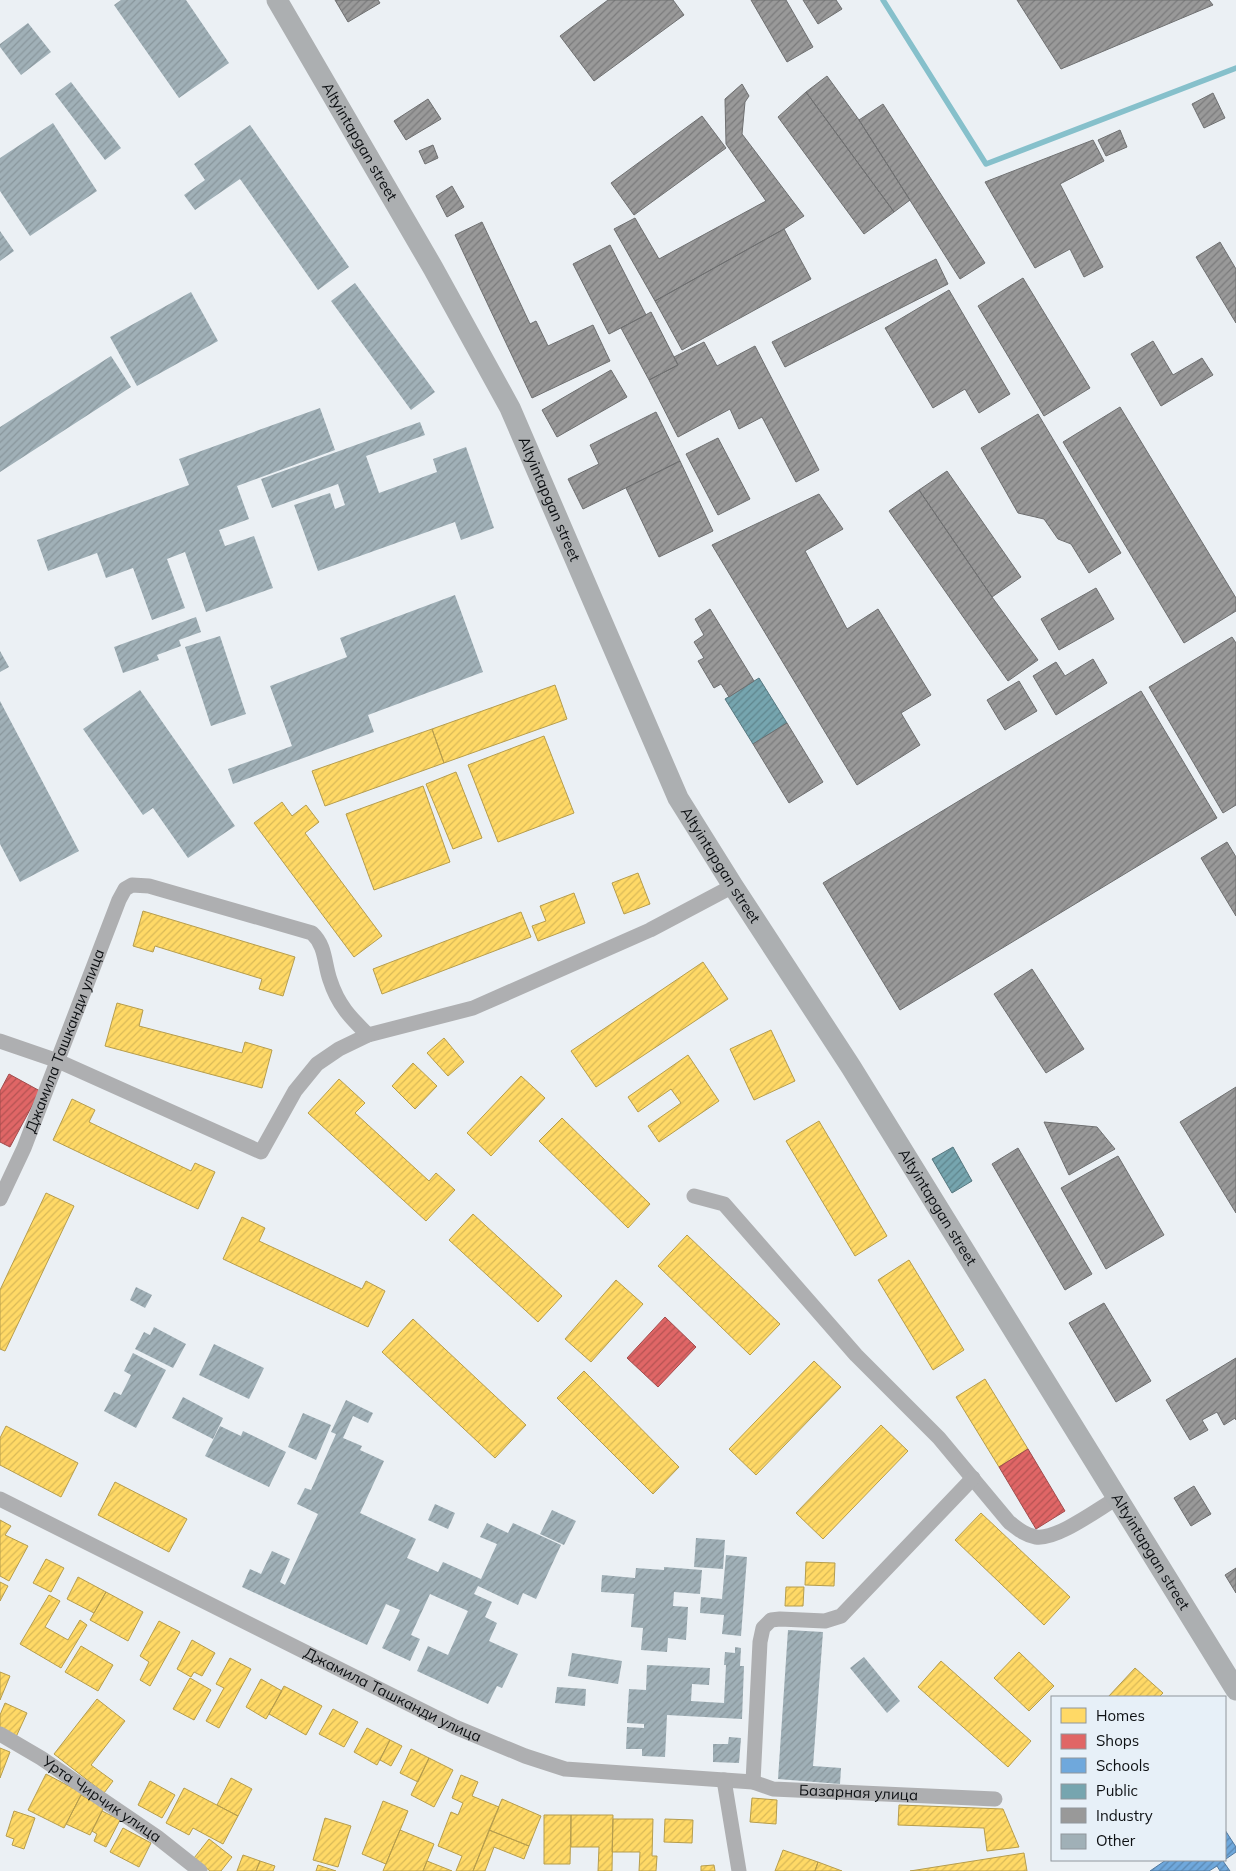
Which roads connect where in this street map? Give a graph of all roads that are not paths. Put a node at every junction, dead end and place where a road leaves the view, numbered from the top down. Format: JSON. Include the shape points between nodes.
{"nodes":[{"id":1,"x":277,"y":0,"type":"edge"},
{"id":2,"x":733,"y":886,"type":"junction"},
{"id":3,"x":368,"y":1035,"type":"junction"},
{"id":4,"x":0,"y":1041,"type":"edge"},
{"id":5,"x":58,"y":1061,"type":"junction"},
{"id":6,"x":694,"y":1196,"type":"dead end"},
{"id":7,"x":0,"y":1199,"type":"edge"},
{"id":8,"x":973,"y":1478,"type":"junction"},
{"id":9,"x":0,"y":1498,"type":"edge"},
{"id":10,"x":1117,"y":1498,"type":"junction"},
{"id":11,"x":1236,"y":1690,"type":"edge"},
{"id":12,"x":0,"y":1734,"type":"edge"},
{"id":13,"x":724,"y":1780,"type":"junction"},
{"id":14,"x":753,"y":1782,"type":"junction"},
{"id":15,"x":995,"y":1799,"type":"dead end"},
{"id":16,"x":200,"y":1871,"type":"edge"},
{"id":17,"x":739,"y":1871,"type":"edge"}],
"edges":[{"from":1,"to":2,"type":"street","name":"Altyintapgan street","via":[[433,268],[510,408],[678,798]]},
{"from":2,"to":3,"type":"street","via":[[650,930],[474,1008]]},
{"from":2,"to":10,"type":"street","name":"Altyintapgan street","via":[[852,1067]]},
{"from":3,"to":5,"type":"street","via":[[317,1064],[295,1091],[261,1152]]},
{"from":3,"to":5,"type":"street","name":"Джамила Ташканди улица","via":[[344,1012],[330,980],[320,940],[312,933],[149,886],[132,884],[119,900]]},
{"from":4,"to":5,"type":"street"},
{"from":5,"to":7,"type":"street","name":"Джамила Ташканди улица"},
{"from":6,"to":8,"type":"street","via":[[724,1204],[856,1355],[939,1438]]},
{"from":8,"to":10,"type":"street","via":[[1010,1522],[1022,1532],[1037,1537],[1053,1536]]},
{"from":8,"to":14,"type":"street","via":[[840,1616],[826,1622],[771,1620],[763,1628]]},
{"from":9,"to":13,"type":"street","name":"Джамила Ташканди улица","via":[[455,1727],[525,1756],[564,1770]]},
{"from":10,"to":11,"type":"street","name":"Altyintapgan street"},
{"from":12,"to":16,"type":"street","name":"Урта Чирчик улица","via":[[157,1837]]},
{"from":13,"to":14,"type":"street","name":"Базарная улица"},
{"from":13,"to":17,"type":"street"},
{"from":14,"to":15,"type":"street","name":"Базарная улица","via":[[773,1789]]}]}
